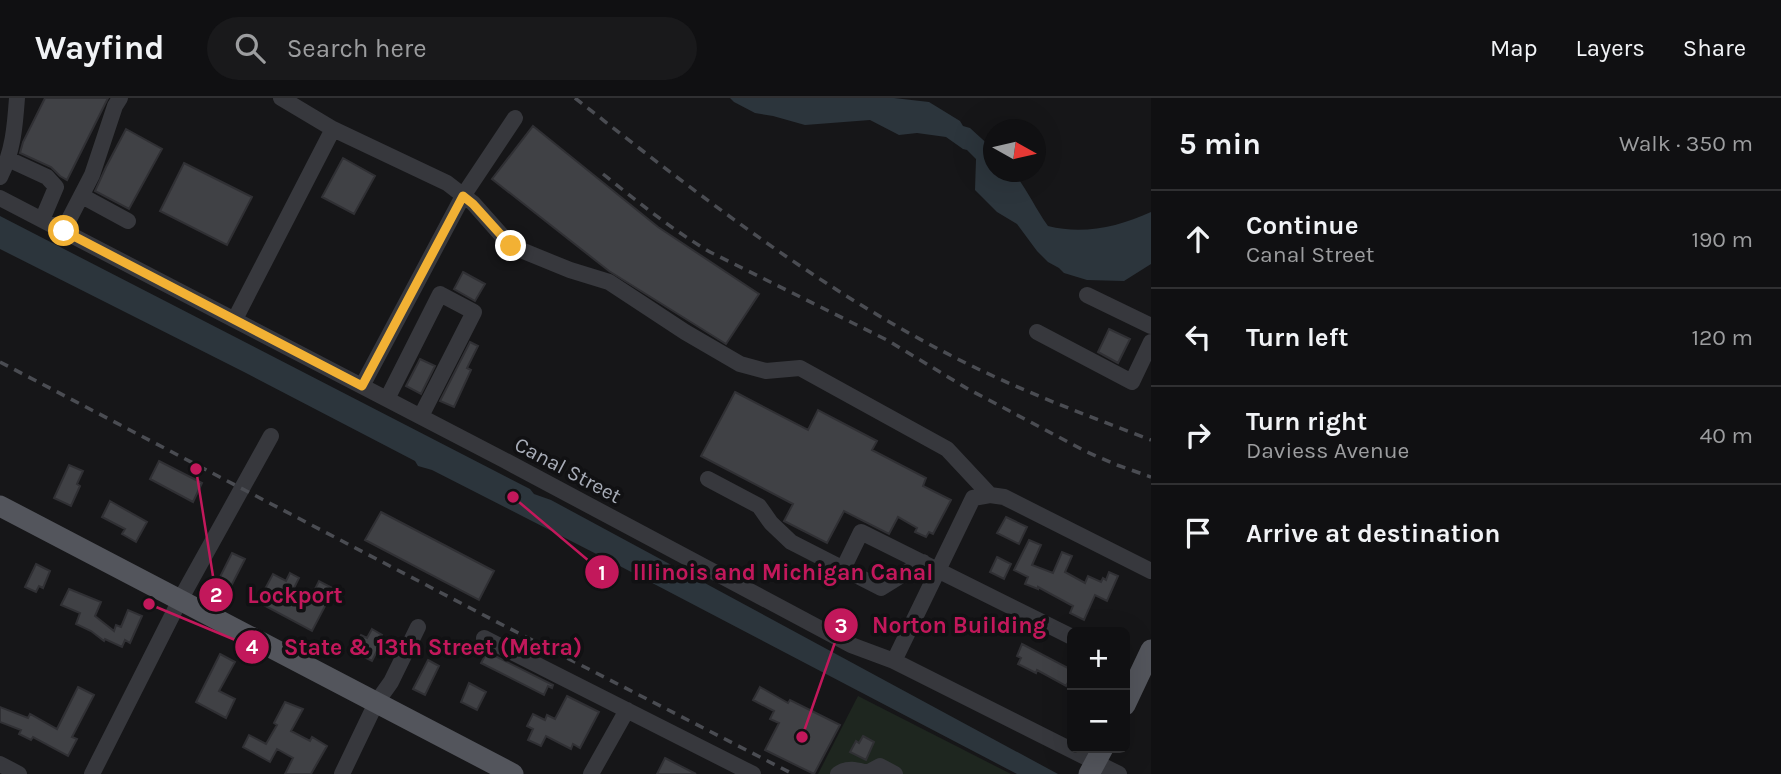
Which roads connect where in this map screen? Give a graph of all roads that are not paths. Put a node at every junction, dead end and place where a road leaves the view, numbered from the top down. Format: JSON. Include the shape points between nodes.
{"nodes":[{"id":1,"x":17,"y":98,"type":"edge"},
{"id":2,"x":120,"y":98,"type":"edge"},
{"id":3,"x":281,"y":98,"type":"edge"},
{"id":4,"x":515,"y":118,"type":"dead end"},
{"id":5,"x":333,"y":129,"type":"junction"},
{"id":6,"x":8,"y":159,"type":"junction"},
{"id":7,"x":0,"y":177,"type":"edge"},
{"id":8,"x":82,"y":196,"type":"junction"},
{"id":9,"x":463,"y":196,"type":"junction"},
{"id":10,"x":0,"y":198,"type":"edge"},
{"id":11,"x":43,"y":220,"type":"junction"},
{"id":12,"x":128,"y":220,"type":"dead end"},
{"id":13,"x":64,"y":231,"type":"junction"},
{"id":14,"x":1087,"y":295,"type":"dead end"},
{"id":15,"x":235,"y":319,"type":"junction"},
{"id":16,"x":1151,"y":326,"type":"edge"},
{"id":17,"x":1037,"y":332,"type":"dead end"},
{"id":18,"x":1151,"y":342,"type":"edge"},
{"id":19,"x":362,"y":386,"type":"junction"},
{"id":20,"x":387,"y":399,"type":"junction"},
{"id":21,"x":421,"y":416,"type":"junction"},
{"id":22,"x":271,"y":436,"type":"dead end"},
{"id":23,"x":708,"y":479,"type":"dead end"},
{"id":24,"x":990,"y":495,"type":"junction"},
{"id":25,"x":0,"y":506,"type":"edge"},
{"id":26,"x":923,"y":562,"type":"junction"},
{"id":27,"x":843,"y":569,"type":"junction"},
{"id":28,"x":939,"y":569,"type":"junction"},
{"id":29,"x":1151,"y":571,"type":"edge"},
{"id":30,"x":180,"y":600,"type":"junction"},
{"id":31,"x":418,"y":627,"type":"dead end"},
{"id":32,"x":1067,"y":633,"type":"edge"},
{"id":33,"x":484,"y":638,"type":"dead end"},
{"id":34,"x":1151,"y":650,"type":"edge"},
{"id":35,"x":894,"y":661,"type":"junction"},
{"id":36,"x":1130,"y":694,"type":"edge"},
{"id":37,"x":376,"y":703,"type":"junction"},
{"id":38,"x":627,"y":710,"type":"junction"},
{"id":39,"x":1096,"y":761,"type":"edge"},
{"id":40,"x":0,"y":764,"type":"edge"},
{"id":41,"x":19,"y":774,"type":"edge"},
{"id":42,"x":92,"y":774,"type":"edge"},
{"id":43,"x":342,"y":774,"type":"edge"},
{"id":44,"x":513,"y":774,"type":"edge"},
{"id":45,"x":591,"y":774,"type":"edge"},
{"id":46,"x":753,"y":774,"type":"edge"},
{"id":47,"x":838,"y":774,"type":"edge"},
{"id":48,"x":867,"y":774,"type":"edge"},
{"id":49,"x":895,"y":774,"type":"edge"},
{"id":50,"x":1119,"y":774,"type":"edge"}],
"edges":[{"from":1,"to":6,"type":"street"},
{"from":2,"to":8,"type":"street"},
{"from":3,"to":5,"type":"street"},
{"from":4,"to":9,"type":"street"},
{"from":5,"to":9,"type":"street","via":[[447,183]]},
{"from":5,"to":15,"type":"street"},
{"from":6,"to":7,"type":"street"},
{"from":6,"to":11,"type":"street","via":[[47,177],[56,187]]},
{"from":8,"to":12,"type":"street"},
{"from":8,"to":13,"type":"street"},
{"from":9,"to":19,"type":"street"},
{"from":9,"to":24,"type":"street","via":[[511,246],[610,282],[740,364],[766,371],[800,368],[947,449]]},
{"from":10,"to":11,"type":"street","name":"Canal Street"},
{"from":11,"to":13,"type":"street","name":"Canal Street"},
{"from":13,"to":15,"type":"street","name":"Canal Street"},
{"from":14,"to":16,"type":"street"},
{"from":15,"to":19,"type":"street","name":"Canal Street"},
{"from":17,"to":18,"type":"street","via":[[1132,382]]},
{"from":19,"to":20,"type":"street","name":"Canal Street"},
{"from":20,"to":21,"type":"street","name":"Canal Street"},
{"from":20,"to":21,"type":"street","via":[[440,294],[474,312]]},
{"from":21,"to":35,"type":"street","name":"Canal Street","via":[[851,645]]},
{"from":22,"to":30,"type":"street"},
{"from":23,"to":27,"type":"street","via":[[760,506],[791,542]]},
{"from":24,"to":28,"type":"street","via":[[973,498]]},
{"from":24,"to":29,"type":"street","via":[[1004,497]]},
{"from":25,"to":30,"type":"main road"},
{"from":26,"to":27,"type":"street","via":[[881,588]]},
{"from":26,"to":27,"type":"street","via":[[861,532]]},
{"from":26,"to":28,"type":"street"},
{"from":28,"to":32,"type":"street"},
{"from":28,"to":35,"type":"street"},
{"from":30,"to":37,"type":"main road"},
{"from":30,"to":42,"type":"street"},
{"from":31,"to":37,"type":"street"},
{"from":33,"to":38,"type":"street"},
{"from":34,"to":36,"type":"main road"},
{"from":35,"to":39,"type":"street","name":"Canal Street"},
{"from":37,"to":43,"type":"street"},
{"from":37,"to":44,"type":"main road"},
{"from":38,"to":45,"type":"street"},
{"from":38,"to":46,"type":"street"},
{"from":39,"to":50,"type":"street","name":"Canal Street"},
{"from":40,"to":41,"type":"street"},
{"from":47,"to":48,"type":"street","via":[[851,769]]},
{"from":48,"to":49,"type":"street","via":[[880,766]]}]}
